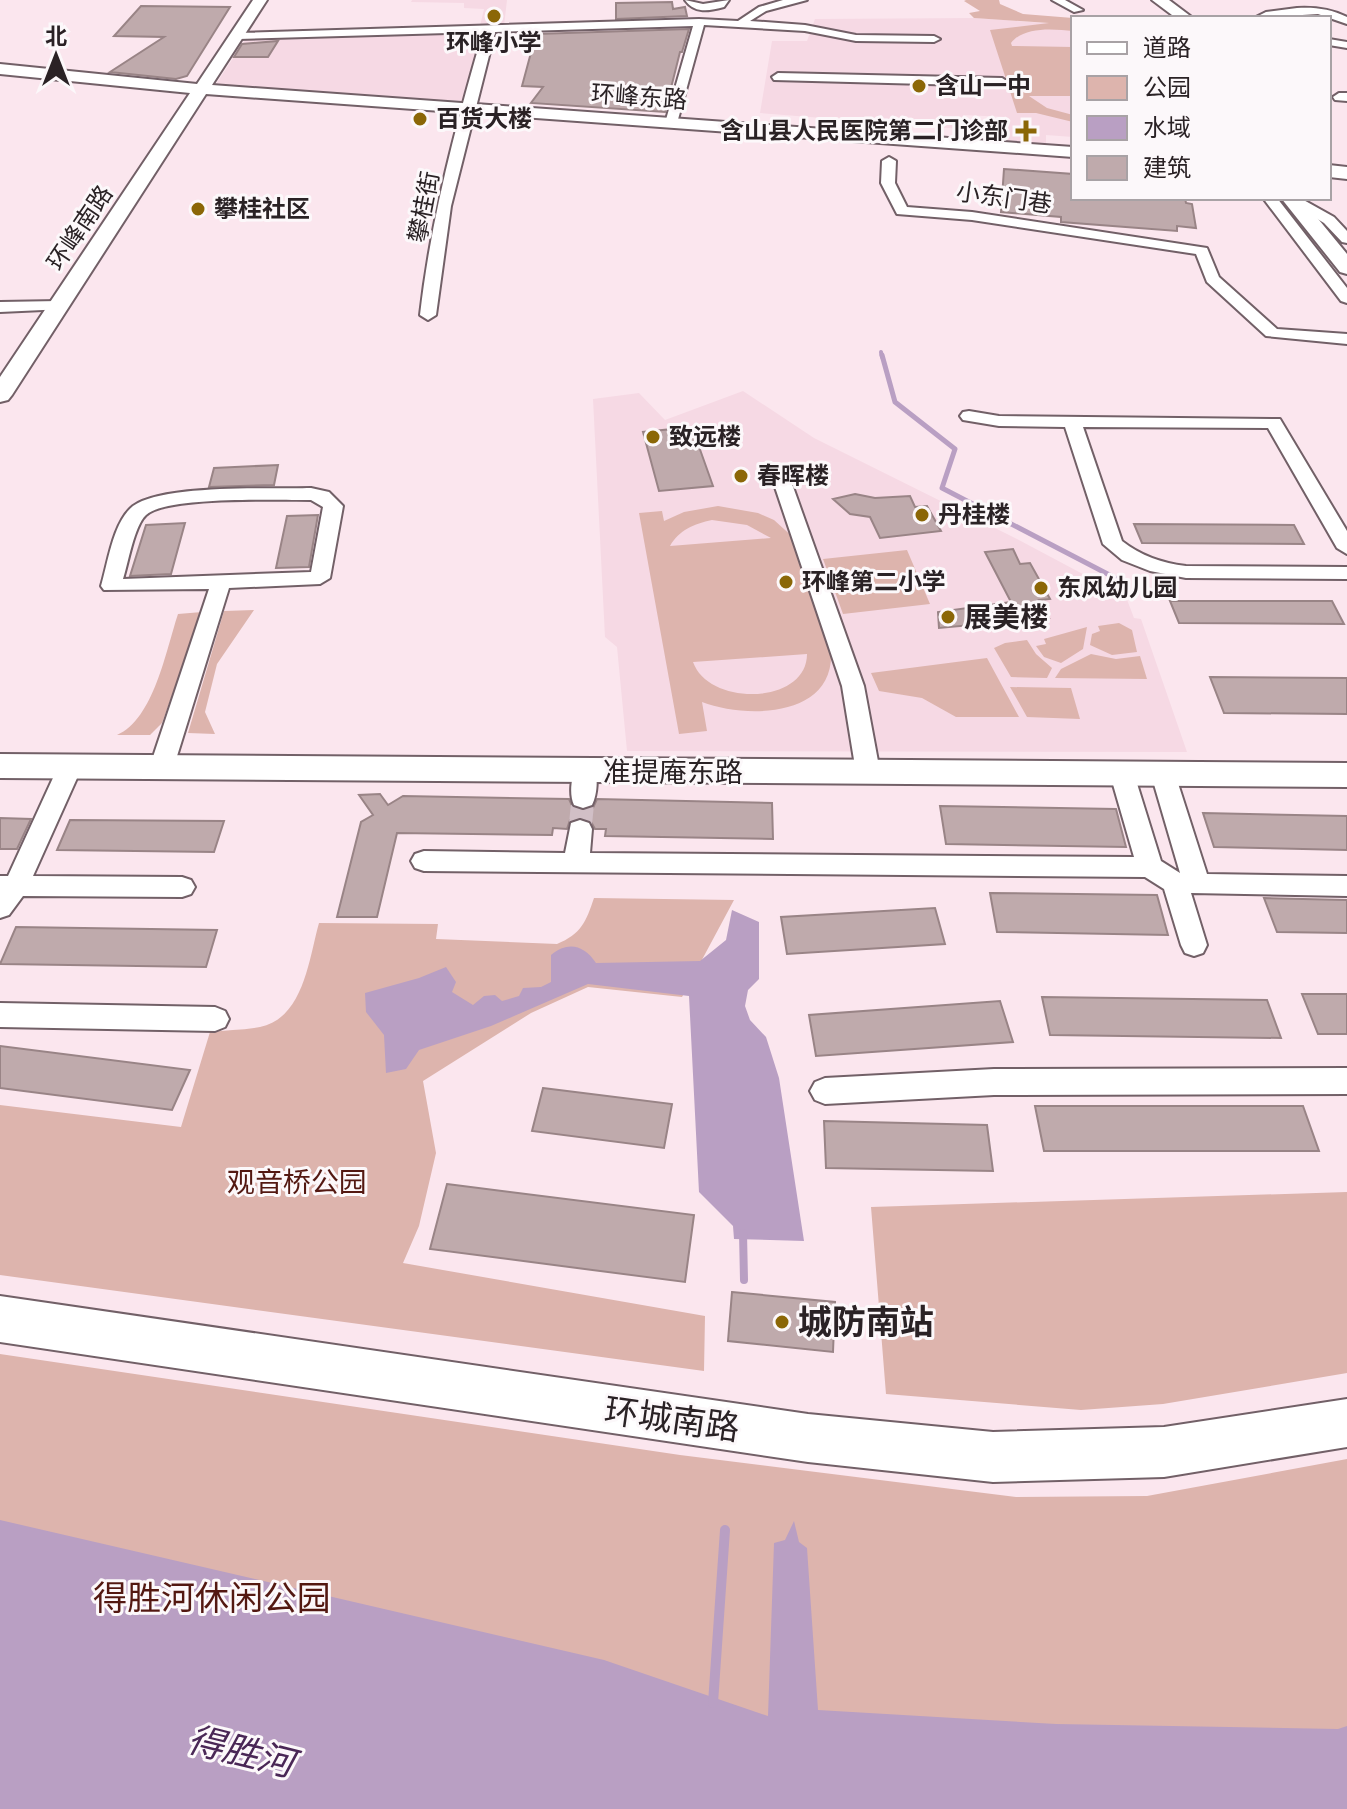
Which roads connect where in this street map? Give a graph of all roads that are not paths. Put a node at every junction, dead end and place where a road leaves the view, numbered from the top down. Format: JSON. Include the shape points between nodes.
{"nodes":[{"id":1,"x":260,"y":0,"type":"edge"},
{"id":2,"x":690,"y":0,"type":"edge"},
{"id":3,"x":724,"y":0,"type":"edge"},
{"id":4,"x":802,"y":0,"type":"edge"},
{"id":5,"x":1057,"y":0,"type":"edge"},
{"id":6,"x":1159,"y":0,"type":"edge"},
{"id":7,"x":703,"y":8,"type":"junction"},
{"id":8,"x":1078,"y":10,"type":"dead end"},
{"id":9,"x":1183,"y":16,"type":"edge"},
{"id":10,"x":1264,"y":16,"type":"edge"},
{"id":11,"x":1347,"y":21,"type":"edge"},
{"id":12,"x":701,"y":22,"type":"junction"},
{"id":13,"x":742,"y":23,"type":"junction"},
{"id":14,"x":490,"y":28,"type":"junction"},
{"id":15,"x":238,"y":36,"type":"junction"},
{"id":16,"x":856,"y":38,"type":"junction"},
{"id":17,"x":934,"y":39,"type":"dead end"},
{"id":18,"x":858,"y":52,"type":"dead end"},
{"id":19,"x":816,"y":62,"type":"dead end"},
{"id":20,"x":860,"y":65,"type":"dead end"},
{"id":21,"x":0,"y":69,"type":"edge"},
{"id":22,"x":778,"y":77,"type":"dead end"},
{"id":23,"x":818,"y":78,"type":"junction"},
{"id":24,"x":862,"y":79,"type":"junction"},
{"id":25,"x":1002,"y":82,"type":"dead end"},
{"id":26,"x":201,"y":89,"type":"junction"},
{"id":27,"x":467,"y":109,"type":"junction"},
{"id":28,"x":671,"y":123,"type":"junction"},
{"id":29,"x":1071,"y":152,"type":"edge"},
{"id":30,"x":889,"y":161,"type":"dead end"},
{"id":31,"x":1272,"y":200,"type":"edge"},
{"id":32,"x":1292,"y":200,"type":"edge"},
{"id":33,"x":1293,"y":200,"type":"edge"},
{"id":34,"x":1347,"y":239,"type":"edge"},
{"id":35,"x":1347,"y":268,"type":"edge"},
{"id":36,"x":1347,"y":298,"type":"edge"},
{"id":37,"x":59,"y":306,"type":"junction"},
{"id":38,"x":0,"y":307,"type":"edge"},
{"id":39,"x":428,"y":315,"type":"dead end"},
{"id":40,"x":1347,"y":339,"type":"edge"},
{"id":41,"x":0,"y":395,"type":"edge"},
{"id":42,"x":969,"y":416,"type":"dead end"},
{"id":43,"x":1072,"y":421,"type":"junction"},
{"id":44,"x":783,"y":484,"type":"dead end"},
{"id":45,"x":1322,"y":506,"type":"junction"},
{"id":46,"x":1347,"y":506,"type":"edge"},
{"id":47,"x":1347,"y":548,"type":"edge"},
{"id":48,"x":1347,"y":573,"type":"edge"},
{"id":49,"x":221,"y":582,"type":"junction"},
{"id":50,"x":0,"y":766,"type":"edge"},
{"id":51,"x":70,"y":767,"type":"junction"},
{"id":52,"x":161,"y":769,"type":"junction"},
{"id":53,"x":868,"y":772,"type":"junction"},
{"id":54,"x":1122,"y":774,"type":"junction"},
{"id":55,"x":1163,"y":774,"type":"junction"},
{"id":56,"x":1347,"y":775,"type":"edge"},
{"id":57,"x":580,"y":829,"type":"tunnel mouth"},
{"id":58,"x":424,"y":861,"type":"dead end"},
{"id":59,"x":577,"y":863,"type":"junction"},
{"id":60,"x":1150,"y":867,"type":"junction"},
{"id":61,"x":1186,"y":884,"type":"junction"},
{"id":62,"x":8,"y":886,"type":"edge"},
{"id":63,"x":1347,"y":886,"type":"edge"},
{"id":64,"x":182,"y":887,"type":"dead end"},
{"id":65,"x":0,"y":908,"type":"edge"},
{"id":66,"x":1194,"y":945,"type":"dead end"},
{"id":67,"x":0,"y":1015,"type":"edge"},
{"id":68,"x":215,"y":1019,"type":"dead end"},
{"id":69,"x":1347,"y":1081,"type":"edge"},
{"id":70,"x":825,"y":1091,"type":"dead end"},
{"id":71,"x":0,"y":1319,"type":"edge"},
{"id":72,"x":1347,"y":1423,"type":"edge"}],
"edges":[{"from":1,"to":15,"type":"main road","name":"环峰南路"},
{"from":2,"to":7,"type":"street"},
{"from":3,"to":7,"type":"street"},
{"from":4,"to":13,"type":"street","via":[[759,9]]},
{"from":5,"to":8,"type":"street"},
{"from":6,"to":9,"type":"main road"},
{"from":7,"to":12,"type":"street"},
{"from":10,"to":11,"type":"street","via":[[1317,11]]},
{"from":12,"to":13,"type":"street"},
{"from":12,"to":14,"type":"street","via":[[606,18]]},
{"from":12,"to":28,"type":"street"},
{"from":13,"to":16,"type":"street"},
{"from":14,"to":15,"type":"street"},
{"from":14,"to":27,"type":"street","name":"攀桂街"},
{"from":15,"to":26,"type":"main road","name":"环峰南路"},
{"from":16,"to":17,"type":"street"},
{"from":16,"to":18,"type":"street"},
{"from":19,"to":23,"type":"street"},
{"from":20,"to":24,"type":"street"},
{"from":21,"to":26,"type":"main road","name":"环峰东路"},
{"from":22,"to":23,"type":"street"},
{"from":23,"to":24,"type":"street"},
{"from":24,"to":25,"type":"street"},
{"from":26,"to":27,"type":"main road","name":"环峰东路"},
{"from":26,"to":37,"type":"main road","name":"环峰南路"},
{"from":27,"to":28,"type":"main road","name":"环峰东路"},
{"from":27,"to":39,"type":"street","name":"攀桂街"},
{"from":28,"to":29,"type":"main road","name":"环峰东路"},
{"from":30,"to":40,"type":"street","name":"小东门巷","via":[[888,183],[902,211],[972,216],[1202,251],[1212,279],[1272,333]]},
{"from":31,"to":36,"type":"street"},
{"from":32,"to":35,"type":"main road"},
{"from":33,"to":34,"type":"street","via":[[1329,220]]},
{"from":37,"to":38,"type":"street"},
{"from":37,"to":41,"type":"main road","name":"环峰南路"},
{"from":42,"to":43,"type":"street"},
{"from":43,"to":45,"type":"street","via":[[1274,423]]},
{"from":43,"to":48,"type":"street","via":[[1113,544],[1121,551],[1186,572]]},
{"from":44,"to":53,"type":"street","via":[[853,686]]},
{"from":45,"to":46,"type":"street"},
{"from":45,"to":47,"type":"street"},
{"from":49,"to":49,"type":"street","via":[[320,578],[333,506],[329,500],[311,494],[150,504],[135,516],[111,586]]},
{"from":49,"to":52,"type":"street"},
{"from":50,"to":51,"type":"main road","name":"准提庵东路"},
{"from":51,"to":52,"type":"main road","name":"准提庵东路"},
{"from":51,"to":62,"type":"street"},
{"from":52,"to":53,"type":"main road","name":"准提庵东路","via":[[584,786]]},
{"from":53,"to":54,"type":"main road","name":"准提庵东路"},
{"from":54,"to":55,"type":"main road","name":"准提庵东路"},
{"from":54,"to":60,"type":"street"},
{"from":55,"to":56,"type":"main road","name":"准提庵东路"},
{"from":55,"to":61,"type":"street"},
{"from":57,"to":59,"type":"street"},
{"from":58,"to":59,"type":"street"},
{"from":59,"to":60,"type":"street"},
{"from":60,"to":61,"type":"street"},
{"from":61,"to":63,"type":"street"},
{"from":61,"to":66,"type":"street"},
{"from":62,"to":64,"type":"street"},
{"from":62,"to":65,"type":"street"},
{"from":67,"to":68,"type":"street"},
{"from":69,"to":70,"type":"street","via":[[994,1082]]},
{"from":71,"to":72,"type":"main road","name":"环城南路","via":[[808,1438],[993,1457],[1164,1452]]}]}
